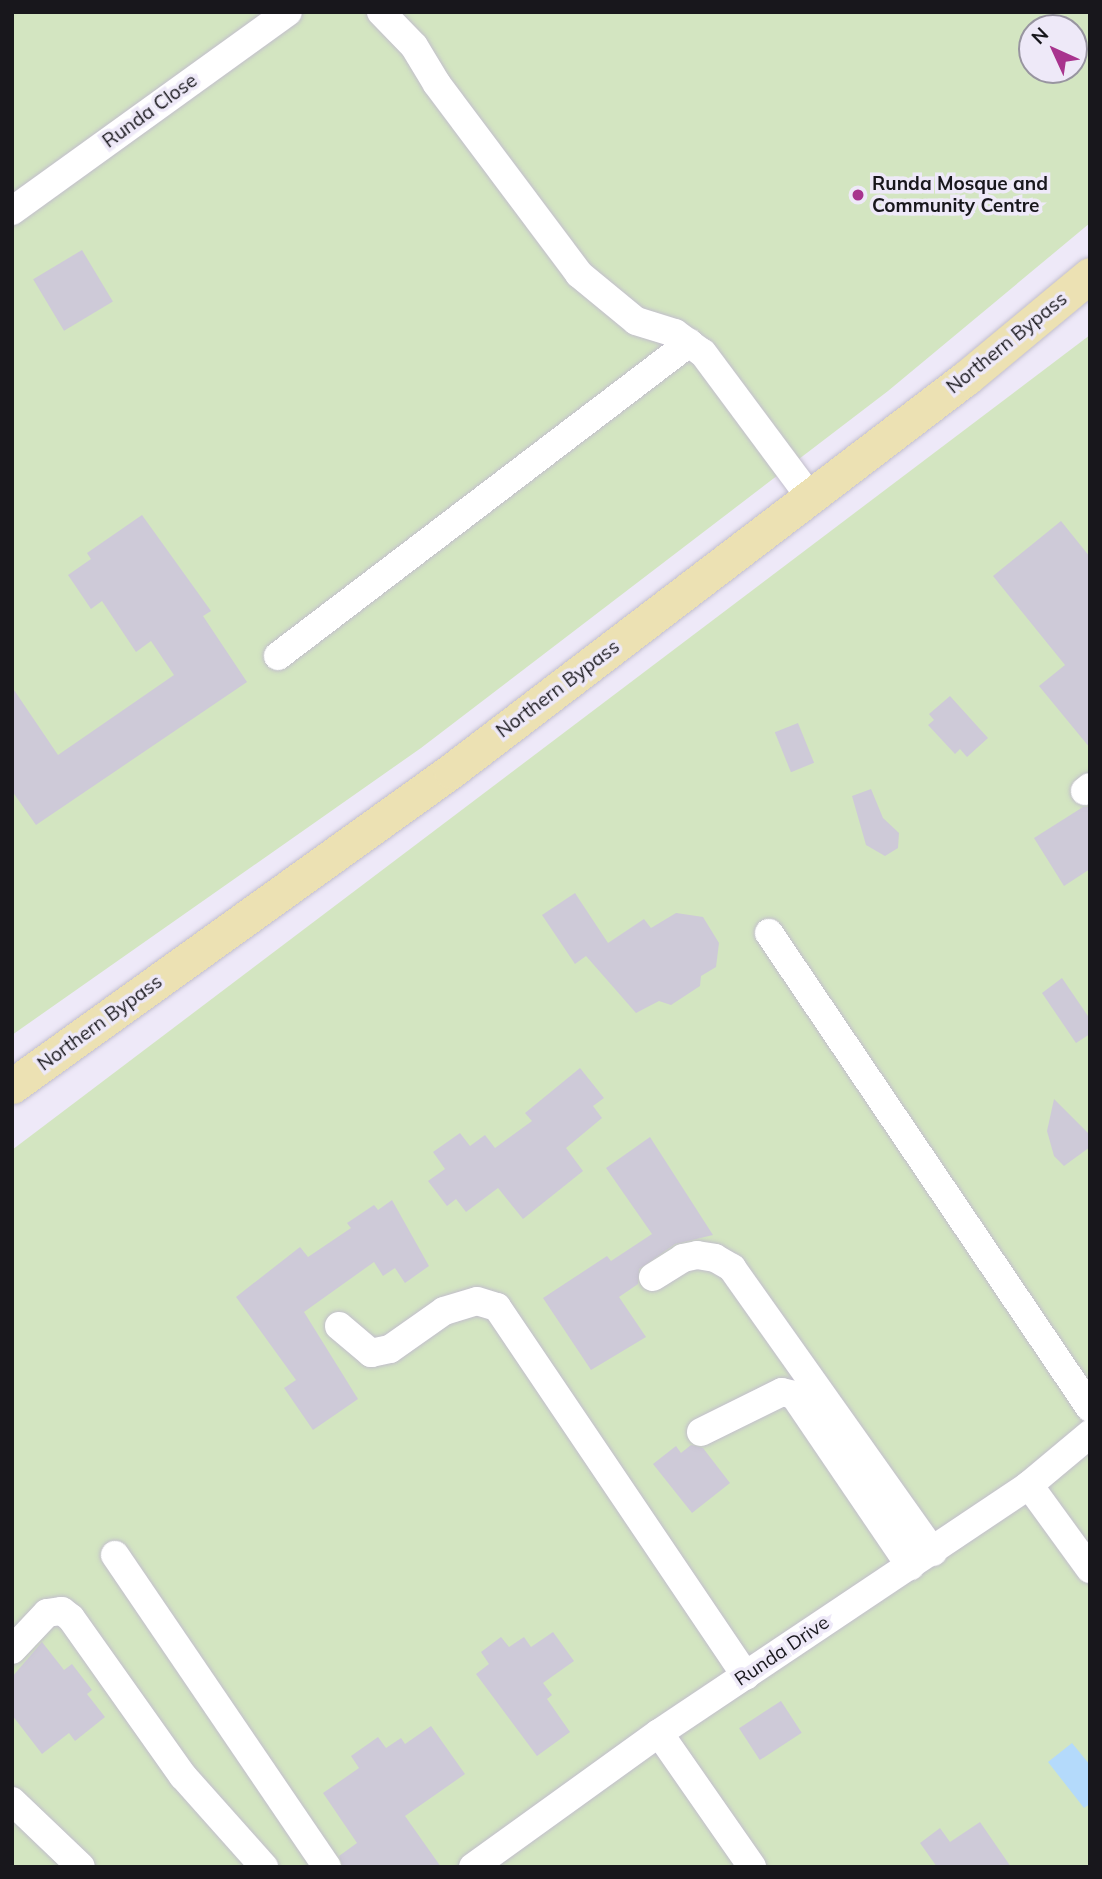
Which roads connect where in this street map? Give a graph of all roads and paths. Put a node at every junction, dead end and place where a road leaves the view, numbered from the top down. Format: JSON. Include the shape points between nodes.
{"nodes":[{"id":1,"x":288,"y":12,"type":"edge"},
{"id":2,"x":381,"y":12,"type":"edge"},
{"id":3,"x":12,"y":211,"type":"edge"},
{"id":4,"x":1090,"y":275,"type":"edge"},
{"id":5,"x":689,"y":343,"type":"junction"},
{"id":6,"x":810,"y":497,"type":"junction"},
{"id":7,"x":278,"y":656,"type":"dead end"},
{"id":8,"x":769,"y":933,"type":"dead end"},
{"id":9,"x":12,"y":1086,"type":"edge"},
{"id":10,"x":653,"y":1277,"type":"dead end"},
{"id":11,"x":339,"y":1326,"type":"dead end"},
{"id":12,"x":1090,"y":1408,"type":"edge"},
{"id":13,"x":701,"y":1432,"type":"dead end"},
{"id":14,"x":1090,"y":1434,"type":"edge"},
{"id":15,"x":1028,"y":1485,"type":"junction"},
{"id":16,"x":114,"y":1555,"type":"dead end"},
{"id":17,"x":921,"y":1559,"type":"junction"},
{"id":18,"x":1090,"y":1569,"type":"edge"},
{"id":19,"x":12,"y":1650,"type":"edge"},
{"id":20,"x":746,"y":1676,"type":"junction"},
{"id":21,"x":659,"y":1733,"type":"junction"},
{"id":22,"x":12,"y":1801,"type":"edge"},
{"id":23,"x":81,"y":1867,"type":"edge"},
{"id":24,"x":264,"y":1867,"type":"edge"},
{"id":25,"x":327,"y":1867,"type":"edge"},
{"id":26,"x":473,"y":1867,"type":"edge"},
{"id":27,"x":752,"y":1867,"type":"edge"}],
"edges":[{"from":1,"to":3,"type":"street","name":"Runda Close"},
{"from":2,"to":5,"type":"street","via":[[414,46],[437,84],[579,274],[636,321],[675,333]]},
{"from":4,"to":6,"type":"main road","name":"Northern Bypass","via":[[966,378]]},
{"from":5,"to":6,"type":"street","via":[[703,353]]},
{"from":5,"to":7,"type":"street"},
{"from":6,"to":9,"type":"main road","name":"Northern Bypass","via":[[451,771]]},
{"from":8,"to":12,"type":"street"},
{"from":10,"to":17,"type":"street","via":[[683,1258],[697,1255],[732,1268]]},
{"from":11,"to":20,"type":"street","via":[[371,1353],[390,1349],[444,1311],[477,1301],[497,1307]]},
{"from":13,"to":17,"type":"street","via":[[782,1392],[794,1395]]},
{"from":14,"to":15,"type":"street","name":"Runda Drive"},
{"from":15,"to":17,"type":"street","name":"Runda Drive"},
{"from":15,"to":18,"type":"street"},
{"from":16,"to":25,"type":"street"},
{"from":17,"to":20,"type":"street","name":"Runda Drive"},
{"from":19,"to":24,"type":"street","via":[[47,1613],[62,1611],[71,1618],[183,1776]]},
{"from":20,"to":21,"type":"street","name":"Runda Drive"},
{"from":21,"to":26,"type":"street","name":"Runda Drive"},
{"from":21,"to":27,"type":"street"},
{"from":22,"to":23,"type":"street"}]}
